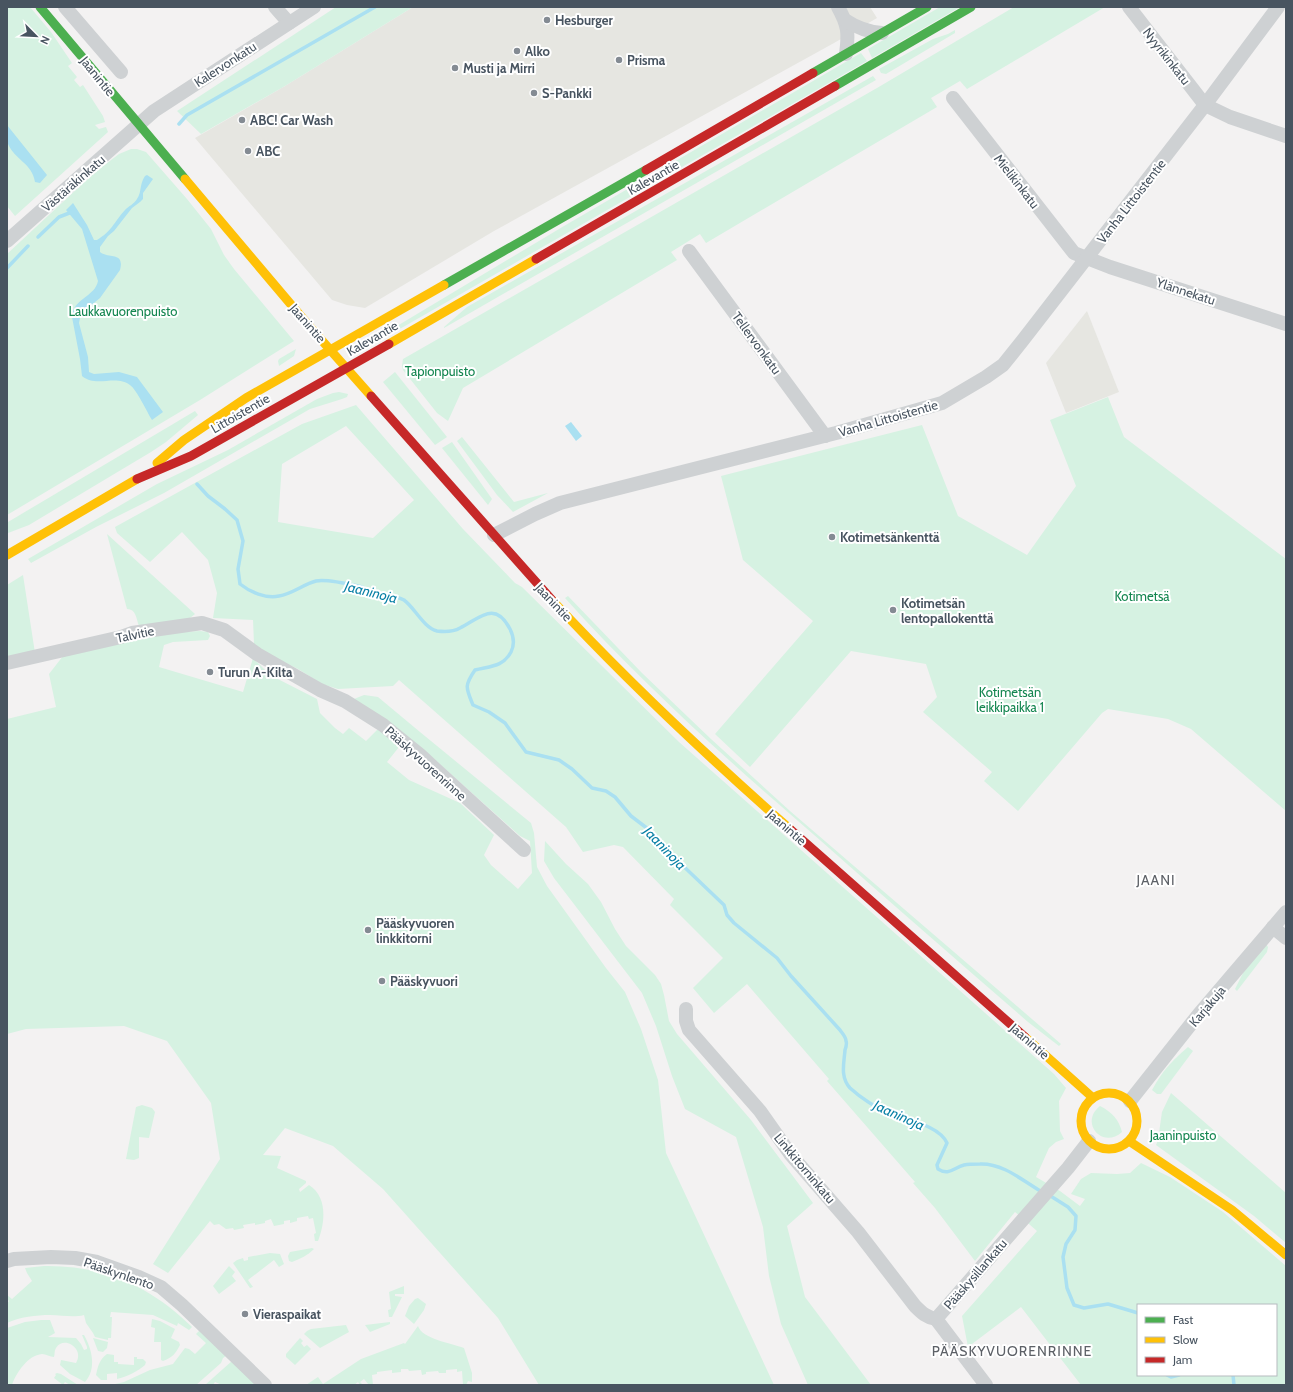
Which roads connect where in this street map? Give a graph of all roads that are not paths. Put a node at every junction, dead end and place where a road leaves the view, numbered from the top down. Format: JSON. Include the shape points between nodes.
{"nodes":[{"id":1,"x":40,"y":7,"type":"edge"},
{"id":2,"x":65,"y":7,"type":"edge"},
{"id":3,"x":275,"y":7,"type":"edge"},
{"id":4,"x":314,"y":7,"type":"edge"},
{"id":5,"x":838,"y":7,"type":"edge"},
{"id":6,"x":927,"y":7,"type":"edge"},
{"id":7,"x":971,"y":7,"type":"edge"},
{"id":8,"x":1129,"y":7,"type":"edge"},
{"id":9,"x":1278,"y":7,"type":"edge"},
{"id":10,"x":845,"y":20,"type":"junction"},
{"id":11,"x":289,"y":23,"type":"junction"},
{"id":12,"x":882,"y":33,"type":"junction"},
{"id":13,"x":90,"y":36,"type":"junction"},
{"id":14,"x":75,"y":48,"type":"junction"},
{"id":15,"x":846,"y":54,"type":"junction"},
{"id":16,"x":121,"y":72,"type":"dead end"},
{"id":17,"x":953,"y":98,"type":"dead end"},
{"id":18,"x":1205,"y":105,"type":"junction"},
{"id":19,"x":139,"y":125,"type":"junction"},
{"id":20,"x":1286,"y":136,"type":"edge"},
{"id":21,"x":7,"y":241,"type":"edge"},
{"id":22,"x":689,"y":250,"type":"dead end"},
{"id":23,"x":1086,"y":258,"type":"junction"},
{"id":24,"x":1286,"y":324,"type":"edge"},
{"id":25,"x":330,"y":349,"type":"junction"},
{"id":26,"x":347,"y":367,"type":"junction"},
{"id":27,"x":825,"y":436,"type":"junction"},
{"id":28,"x":142,"y":476,"type":"junction"},
{"id":29,"x":494,"y":535,"type":"junction"},
{"id":30,"x":7,"y":555,"type":"edge"},
{"id":31,"x":257,"y":654,"type":"joint"},
{"id":32,"x":7,"y":663,"type":"edge"},
{"id":33,"x":524,"y":850,"type":"dead end"},
{"id":34,"x":1286,"y":912,"type":"edge"},
{"id":35,"x":1273,"y":927,"type":"junction"},
{"id":36,"x":1286,"y":938,"type":"edge"},
{"id":37,"x":686,"y":1009,"type":"dead end"},
{"id":38,"x":1092,"y":1098,"type":"junction"},
{"id":39,"x":1130,"y":1101,"type":"junction"},
{"id":40,"x":1089,"y":1141,"type":"junction"},
{"id":41,"x":1129,"y":1141,"type":"junction"},
{"id":42,"x":1286,"y":1255,"type":"edge"},
{"id":43,"x":7,"y":1261,"type":"edge"},
{"id":44,"x":936,"y":1319,"type":"junction"},
{"id":45,"x":265,"y":1385,"type":"edge"},
{"id":46,"x":986,"y":1385,"type":"edge"}],
"edges":[{"from":1,"to":14,"type":"main road","name":"Jaanintie"},
{"from":2,"to":13,"type":"street","name":"Jaanintie"},
{"from":3,"to":11,"type":"street"},
{"from":4,"to":11,"type":"street","name":"Kalervonkatu"},
{"from":5,"to":10,"type":"street"},
{"from":6,"to":12,"type":"main road","name":"Kalevantie"},
{"from":7,"to":26,"type":"main road","name":"Kalevantie"},
{"from":8,"to":18,"type":"street","name":"Nyyrikinkatu"},
{"from":9,"to":18,"type":"street","name":"Vanha Littoistentie"},
{"from":10,"to":12,"type":"street","via":[[864,30]]},
{"from":10,"to":15,"type":"street","via":[[848,41]]},
{"from":11,"to":19,"type":"street","name":"Kalervonkatu","via":[[154,111]]},
{"from":12,"to":15,"type":"main road","name":"Kalevantie"},
{"from":13,"to":14,"type":"street","name":"Jaanintie"},
{"from":13,"to":16,"type":"street"},
{"from":14,"to":19,"type":"main road","name":"Jaanintie"},
{"from":15,"to":25,"type":"main road","name":"Kalevantie"},
{"from":17,"to":23,"type":"street","name":"Mielikinkatu","via":[[1074,253]]},
{"from":18,"to":20,"type":"street","via":[[1230,117]]},
{"from":18,"to":23,"type":"street","name":"Vanha Littoistentie"},
{"from":19,"to":21,"type":"street","name":"Västäräkinkatu"},
{"from":19,"to":25,"type":"main road","name":"Jaanintie"},
{"from":22,"to":27,"type":"street","name":"Tellervonkatu"},
{"from":23,"to":24,"type":"street","name":"Ylännekatu"},
{"from":23,"to":27,"type":"street","name":"Vanha Littoistentie","via":[[1003,365],[986,377],[942,403]]},
{"from":25,"to":26,"type":"main road","name":"Jaanintie"},
{"from":25,"to":28,"type":"main road","name":"Littoistentie","via":[[246,398],[190,436]]},
{"from":26,"to":28,"type":"main road","name":"Littoistentie","via":[[191,456]]},
{"from":26,"to":29,"type":"main road","name":"Jaanintie"},
{"from":27,"to":29,"type":"street","name":"Vanha Littoistentie","via":[[560,503]]},
{"from":28,"to":30,"type":"main road","name":"Littoistentie"},
{"from":29,"to":38,"type":"main road","name":"Jaanintie","via":[[579,629],[685,734]]},
{"from":31,"to":32,"type":"street","name":"Talvitie","via":[[224,630],[202,623],[132,633]]},
{"from":31,"to":33,"type":"street","name":"Pääskyvuorenrinne","via":[[384,724]]},
{"from":34,"to":35,"type":"street","name":"Karjakuja"},
{"from":35,"to":36,"type":"street"},
{"from":35,"to":39,"type":"street","name":"Karjakuja"},
{"from":37,"to":44,"type":"street","name":"Linkkitorninkatu","via":[[689,1030],[760,1111],[791,1154],[858,1232],[915,1306],[928,1318]]},
{"from":38,"to":39,"type":"main road","via":[[1113,1092]]},
{"from":38,"to":40,"type":"main road","via":[[1081,1115],[1082,1129]]},
{"from":39,"to":41,"type":"main road","via":[[1135,1110],[1137,1124]]},
{"from":40,"to":41,"type":"main road","via":[[1109,1149],[1123,1146]]},
{"from":40,"to":44,"type":"street","name":"Pääskysillankatu"},
{"from":41,"to":42,"type":"main road","via":[[1232,1210]]},
{"from":43,"to":45,"type":"street","name":"Pääskynlento","via":[[51,1257],[75,1258],[97,1262],[161,1287]]},
{"from":44,"to":46,"type":"street","name":"Pääskysillankatu"}]}
